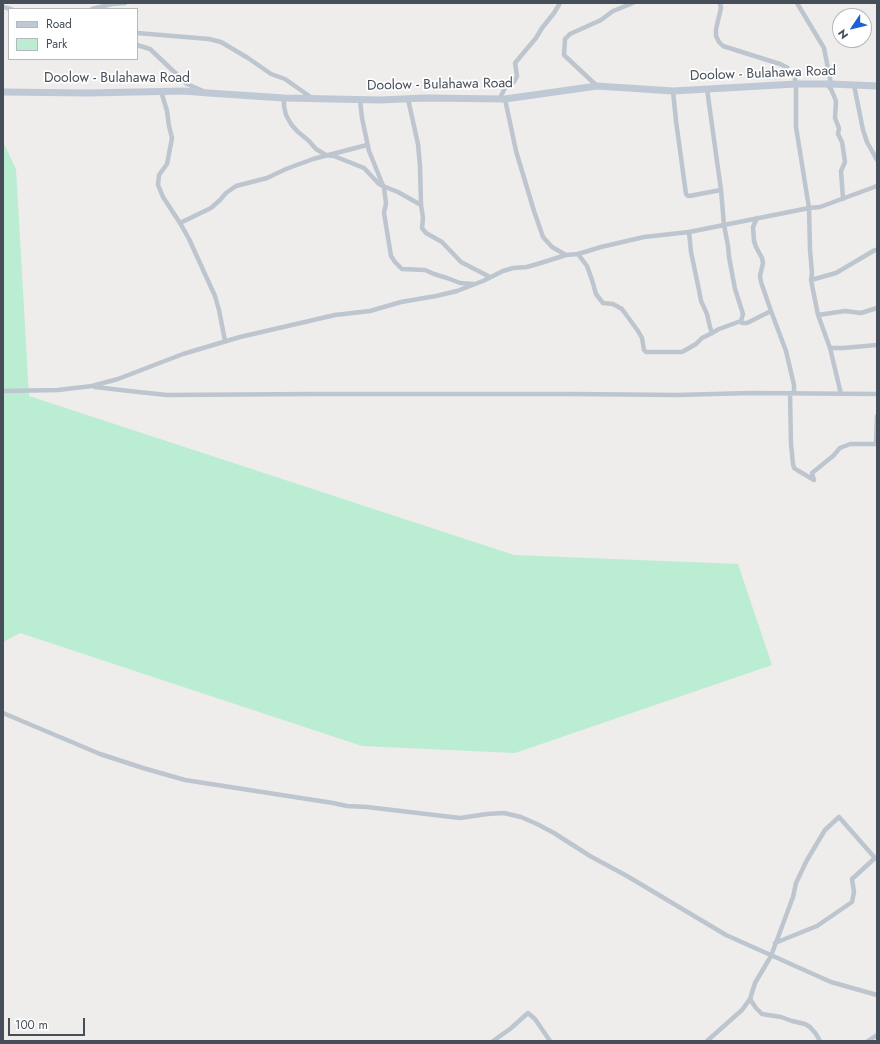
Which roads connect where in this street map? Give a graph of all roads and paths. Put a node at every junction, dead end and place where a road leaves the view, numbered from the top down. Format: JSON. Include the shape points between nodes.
{"nodes":[{"id":1,"x":125,"y":3,"type":"edge"},
{"id":2,"x":560,"y":3,"type":"edge"},
{"id":3,"x":633,"y":3,"type":"edge"},
{"id":4,"x":720,"y":3,"type":"edge"},
{"id":5,"x":797,"y":3,"type":"edge"},
{"id":6,"x":96,"y":8,"type":"edge"},
{"id":7,"x":138,"y":33,"type":"edge"},
{"id":8,"x":138,"y":45,"type":"edge"},
{"id":9,"x":796,"y":84,"type":"junction"},
{"id":10,"x":829,"y":84,"type":"junction"},
{"id":11,"x":854,"y":85,"type":"junction"},
{"id":12,"x":597,"y":86,"type":"junction"},
{"id":13,"x":877,"y":86,"type":"edge"},
{"id":14,"x":707,"y":89,"type":"junction"},
{"id":15,"x":161,"y":91,"type":"junction"},
{"id":16,"x":674,"y":91,"type":"junction"},
{"id":17,"x":3,"y":92,"type":"edge"},
{"id":18,"x":208,"y":93,"type":"junction"},
{"id":19,"x":284,"y":98,"type":"junction"},
{"id":20,"x":408,"y":98,"type":"junction"},
{"id":21,"x":313,"y":99,"type":"junction"},
{"id":22,"x":503,"y":99,"type":"junction"},
{"id":23,"x":360,"y":100,"type":"junction"},
{"id":24,"x":367,"y":145,"type":"junction"},
{"id":25,"x":326,"y":155,"type":"junction"},
{"id":26,"x":877,"y":160,"type":"edge"},
{"id":27,"x":383,"y":186,"type":"junction"},
{"id":28,"x":877,"y":186,"type":"edge"},
{"id":29,"x":721,"y":190,"type":"junction"},
{"id":30,"x":843,"y":199,"type":"junction"},
{"id":31,"x":421,"y":205,"type":"junction"},
{"id":32,"x":809,"y":208,"type":"junction"},
{"id":33,"x":757,"y":218,"type":"junction"},
{"id":34,"x":180,"y":223,"type":"junction"},
{"id":35,"x":724,"y":225,"type":"junction"},
{"id":36,"x":689,"y":232,"type":"junction"},
{"id":37,"x":877,"y":250,"type":"edge"},
{"id":38,"x":578,"y":254,"type":"junction"},
{"id":39,"x":566,"y":255,"type":"junction"},
{"id":40,"x":490,"y":277,"type":"junction"},
{"id":41,"x":811,"y":280,"type":"junction"},
{"id":42,"x":476,"y":284,"type":"junction"},
{"id":43,"x":877,"y":308,"type":"edge"},
{"id":44,"x":771,"y":311,"type":"junction"},
{"id":45,"x":818,"y":315,"type":"junction"},
{"id":46,"x":741,"y":321,"type":"junction"},
{"id":47,"x":712,"y":333,"type":"junction"},
{"id":48,"x":225,"y":342,"type":"junction"},
{"id":49,"x":877,"y":345,"type":"edge"},
{"id":50,"x":830,"y":348,"type":"junction"},
{"id":51,"x":92,"y":386,"type":"junction"},
{"id":52,"x":3,"y":392,"type":"edge"},
{"id":53,"x":792,"y":393,"type":"junction"},
{"id":54,"x":841,"y":394,"type":"junction"},
{"id":55,"x":877,"y":394,"type":"edge"},
{"id":56,"x":877,"y":416,"type":"edge"},
{"id":57,"x":877,"y":429,"type":"edge"},
{"id":58,"x":3,"y":713,"type":"edge"},
{"id":59,"x":876,"y":859,"type":"edge"},
{"id":60,"x":775,"y":943,"type":"junction"},
{"id":61,"x":771,"y":956,"type":"junction"},
{"id":62,"x":877,"y":995,"type":"edge"},
{"id":63,"x":750,"y":999,"type":"junction"},
{"id":64,"x":877,"y":1035,"type":"edge"},
{"id":65,"x":493,"y":1041,"type":"edge"},
{"id":66,"x":550,"y":1041,"type":"edge"},
{"id":67,"x":707,"y":1041,"type":"edge"},
{"id":68,"x":820,"y":1041,"type":"edge"},
{"id":69,"x":868,"y":1041,"type":"edge"}],
"edges":[{"from":1,"to":6,"type":"street"},
{"from":2,"to":22,"type":"street","via":[[515,63],[517,76],[514,82],[506,86]]},
{"from":3,"to":12,"type":"street","via":[[613,11],[565,39],[564,55]]},
{"from":4,"to":9,"type":"street","via":[[716,29],[719,42],[723,46],[788,68],[794,75]]},
{"from":5,"to":10,"type":"street","via":[[824,48]]},
{"from":7,"to":21,"type":"street","via":[[221,42],[272,74],[285,79]]},
{"from":8,"to":18,"type":"street","via":[[150,49],[187,84]]},
{"from":9,"to":10,"type":"main road","name":"Doolow - Bulahawa Road"},
{"from":9,"to":14,"type":"main road","name":"Doolow - Bulahawa Road"},
{"from":9,"to":32,"type":"street","via":[[796,127]]},
{"from":10,"to":11,"type":"main road","name":"Doolow - Bulahawa Road"},
{"from":10,"to":30,"type":"street","via":[[836,101],[835,118],[845,162],[841,171]]},
{"from":11,"to":13,"type":"main road","name":"Doolow - Bulahawa Road"},
{"from":11,"to":26,"type":"street","via":[[863,130]]},
{"from":12,"to":16,"type":"main road","name":"Doolow - Bulahawa Road"},
{"from":12,"to":22,"type":"main road","name":"Doolow - Bulahawa Road"},
{"from":14,"to":16,"type":"main road","name":"Doolow - Bulahawa Road"},
{"from":14,"to":29,"type":"street"},
{"from":15,"to":17,"type":"main road","name":"Doolow - Bulahawa Road"},
{"from":15,"to":18,"type":"main road","name":"Doolow - Bulahawa Road"},
{"from":15,"to":34,"type":"street","via":[[172,138],[167,164],[159,175],[158,185]]},
{"from":16,"to":29,"type":"street","via":[[686,194],[689,196]]},
{"from":18,"to":19,"type":"main road","name":"Doolow - Bulahawa Road"},
{"from":19,"to":21,"type":"main road","name":"Doolow - Bulahawa Road"},
{"from":19,"to":25,"type":"street","via":[[286,115],[291,124],[316,149]]},
{"from":20,"to":22,"type":"main road","name":"Doolow - Bulahawa Road"},
{"from":20,"to":23,"type":"main road","name":"Doolow - Bulahawa Road"},
{"from":20,"to":31,"type":"street","via":[[418,144]]},
{"from":21,"to":23,"type":"main road","name":"Doolow - Bulahawa Road"},
{"from":22,"to":39,"type":"street","via":[[543,237],[552,247]]},
{"from":23,"to":24,"type":"street"},
{"from":24,"to":25,"type":"street"},
{"from":24,"to":27,"type":"street"},
{"from":25,"to":27,"type":"street","via":[[364,168]]},
{"from":25,"to":34,"type":"street","via":[[267,178],[236,186],[211,208]]},
{"from":27,"to":31,"type":"street"},
{"from":27,"to":42,"type":"street","via":[[388,246],[395,262],[402,269],[425,270],[460,283]]},
{"from":28,"to":30,"type":"street"},
{"from":29,"to":35,"type":"street"},
{"from":30,"to":32,"type":"street"},
{"from":31,"to":40,"type":"street","via":[[424,218],[422,228],[426,233],[442,242],[461,262]]},
{"from":32,"to":33,"type":"street"},
{"from":32,"to":41,"type":"street"},
{"from":33,"to":35,"type":"street"},
{"from":33,"to":44,"type":"street","via":[[753,227],[754,241],[762,258],[761,282]]},
{"from":34,"to":48,"type":"street","via":[[215,296]]},
{"from":35,"to":36,"type":"street"},
{"from":35,"to":46,"type":"street","via":[[732,275],[743,314]]},
{"from":36,"to":38,"type":"street","via":[[644,237]]},
{"from":36,"to":47,"type":"street","via":[[699,290]]},
{"from":37,"to":41,"type":"street","via":[[836,273]]},
{"from":38,"to":39,"type":"street"},
{"from":38,"to":47,"type":"street","via":[[587,266],[596,294],[603,303],[613,304],[622,309],[642,338],[646,352],[682,352]]},
{"from":39,"to":40,"type":"street","via":[[527,267],[513,268]]},
{"from":40,"to":42,"type":"street"},
{"from":41,"to":45,"type":"street"},
{"from":42,"to":48,"type":"street","via":[[443,295],[401,302],[370,311],[335,315]]},
{"from":43,"to":45,"type":"street","via":[[861,313],[845,311]]},
{"from":44,"to":46,"type":"street","via":[[747,323]]},
{"from":44,"to":53,"type":"street","via":[[786,351],[794,385]]},
{"from":45,"to":50,"type":"street"},
{"from":46,"to":47,"type":"street"},
{"from":48,"to":51,"type":"street"},
{"from":49,"to":50,"type":"street"},
{"from":50,"to":54,"type":"street"},
{"from":51,"to":52,"type":"street"},
{"from":51,"to":53,"type":"street","via":[[167,395]]},
{"from":53,"to":54,"type":"street"},
{"from":53,"to":57,"type":"street","via":[[794,468],[814,480],[812,473],[840,448],[850,444],[876,444]]},
{"from":54,"to":55,"type":"street"},
{"from":56,"to":57,"type":"street"},
{"from":58,"to":61,"type":"street","via":[[100,754],[185,780],[347,806],[460,818],[504,813],[521,817],[554,833],[726,935]]},
{"from":59,"to":60,"type":"street","via":[[852,879],[852,902],[817,926]]},
{"from":59,"to":60,"type":"street","via":[[839,817],[825,830],[804,866]]},
{"from":60,"to":61,"type":"street"},
{"from":61,"to":62,"type":"street","via":[[832,982]]},
{"from":61,"to":63,"type":"street","via":[[755,983]]},
{"from":63,"to":67,"type":"street","via":[[742,1010]]},
{"from":63,"to":68,"type":"street","via":[[762,1014],[806,1024]]},
{"from":64,"to":69,"type":"street"},
{"from":65,"to":66,"type":"street","via":[[528,1013]]}]}
